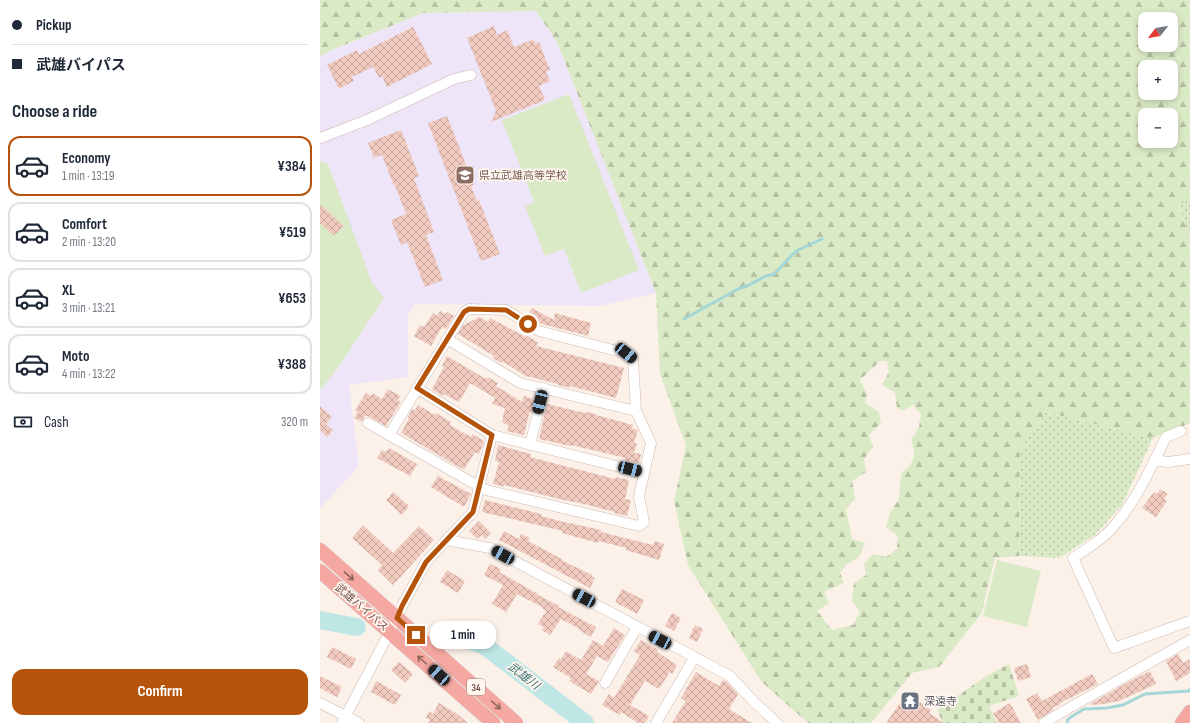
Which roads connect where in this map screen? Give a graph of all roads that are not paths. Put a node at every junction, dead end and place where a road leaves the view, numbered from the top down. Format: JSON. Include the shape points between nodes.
{"nodes":[{"id":1,"x":471,"y":75,"type":"dead end"},
{"id":2,"x":320,"y":138,"type":"edge"},
{"id":3,"x":447,"y":339,"type":"junction"},
{"id":4,"x":417,"y":388,"type":"junction"},
{"id":5,"x":544,"y":388,"type":"junction"},
{"id":6,"x":636,"y":411,"type":"junction"},
{"id":7,"x":368,"y":423,"type":"dead end"},
{"id":8,"x":1181,"y":431,"type":"dead end"},
{"id":9,"x":389,"y":435,"type":"junction"},
{"id":10,"x":492,"y":435,"type":"junction"},
{"id":11,"x":530,"y":445,"type":"junction"},
{"id":12,"x":1190,"y":459,"type":"edge"},
{"id":13,"x":1154,"y":460,"type":"junction"},
{"id":14,"x":644,"y":473,"type":"junction"},
{"id":15,"x":480,"y":487,"type":"junction"},
{"id":16,"x":446,"y":540,"type":"junction"},
{"id":17,"x":320,"y":550,"type":"edge"},
{"id":18,"x":320,"y":571,"type":"edge"},
{"id":19,"x":397,"y":618,"type":"junction"},
{"id":20,"x":1190,"y":621,"type":"edge"},
{"id":21,"x":637,"y":627,"type":"junction"},
{"id":22,"x":390,"y":632,"type":"junction"},
{"id":23,"x":1190,"y":640,"type":"edge"},
{"id":24,"x":694,"y":658,"type":"junction"},
{"id":25,"x":605,"y":682,"type":"dead end"},
{"id":26,"x":320,"y":703,"type":"edge"},
{"id":27,"x":1190,"y":712,"type":"edge"},
{"id":28,"x":344,"y":720,"type":"edge"},
{"id":29,"x":359,"y":723,"type":"edge"},
{"id":30,"x":493,"y":723,"type":"edge"},
{"id":31,"x":516,"y":723,"type":"edge"},
{"id":32,"x":656,"y":723,"type":"edge"},
{"id":33,"x":777,"y":723,"type":"edge"},
{"id":34,"x":1044,"y":723,"type":"edge"},
{"id":35,"x":1182,"y":723,"type":"edge"}],
"edges":[{"from":1,"to":2,"type":"street","via":[[454,79],[367,120]]},
{"from":3,"to":4,"type":"street"},
{"from":3,"to":5,"type":"street","via":[[520,383]]},
{"from":3,"to":6,"type":"street","via":[[464,312],[469,309],[506,310],[539,331],[626,353],[633,359]]},
{"from":4,"to":9,"type":"street"},
{"from":4,"to":10,"type":"street"},
{"from":5,"to":6,"type":"street"},
{"from":5,"to":11,"type":"street"},
{"from":6,"to":14,"type":"street","via":[[651,443]]},
{"from":7,"to":9,"type":"street"},
{"from":8,"to":13,"type":"street","via":[[1166,436]]},
{"from":9,"to":15,"type":"street"},
{"from":10,"to":11,"type":"street"},
{"from":10,"to":15,"type":"street"},
{"from":11,"to":14,"type":"street"},
{"from":12,"to":13,"type":"street","via":[[1168,462]]},
{"from":13,"to":20,"type":"street","via":[[1134,499],[1114,527],[1095,544],[1073,558],[1114,648]]},
{"from":14,"to":15,"type":"street","via":[[639,496],[644,522],[638,526]]},
{"from":15,"to":16,"type":"street","via":[[473,512]]},
{"from":16,"to":19,"type":"street","via":[[426,562]]},
{"from":16,"to":21,"type":"street","via":[[490,548]]},
{"from":17,"to":19,"type":"highway","name":"武雄バイパス","number":"34","one_way":true},
{"from":18,"to":22,"type":"highway","name":"武雄バイパス","number":"34"},
{"from":19,"to":22,"type":"street"},
{"from":19,"to":31,"type":"highway","name":"武雄バイパス","number":"34","one_way":true},
{"from":21,"to":24,"type":"street"},
{"from":21,"to":25,"type":"street"},
{"from":22,"to":28,"type":"street"},
{"from":30,"to":22,"type":"highway","name":"武雄バイパス","number":"34","one_way":true},
{"from":23,"to":34,"type":"street"},
{"from":24,"to":32,"type":"street"},
{"from":24,"to":33,"type":"street","via":[[730,676]]},
{"from":26,"to":28,"type":"street"},
{"from":27,"to":35,"type":"highway"},
{"from":28,"to":29,"type":"street"}]}
